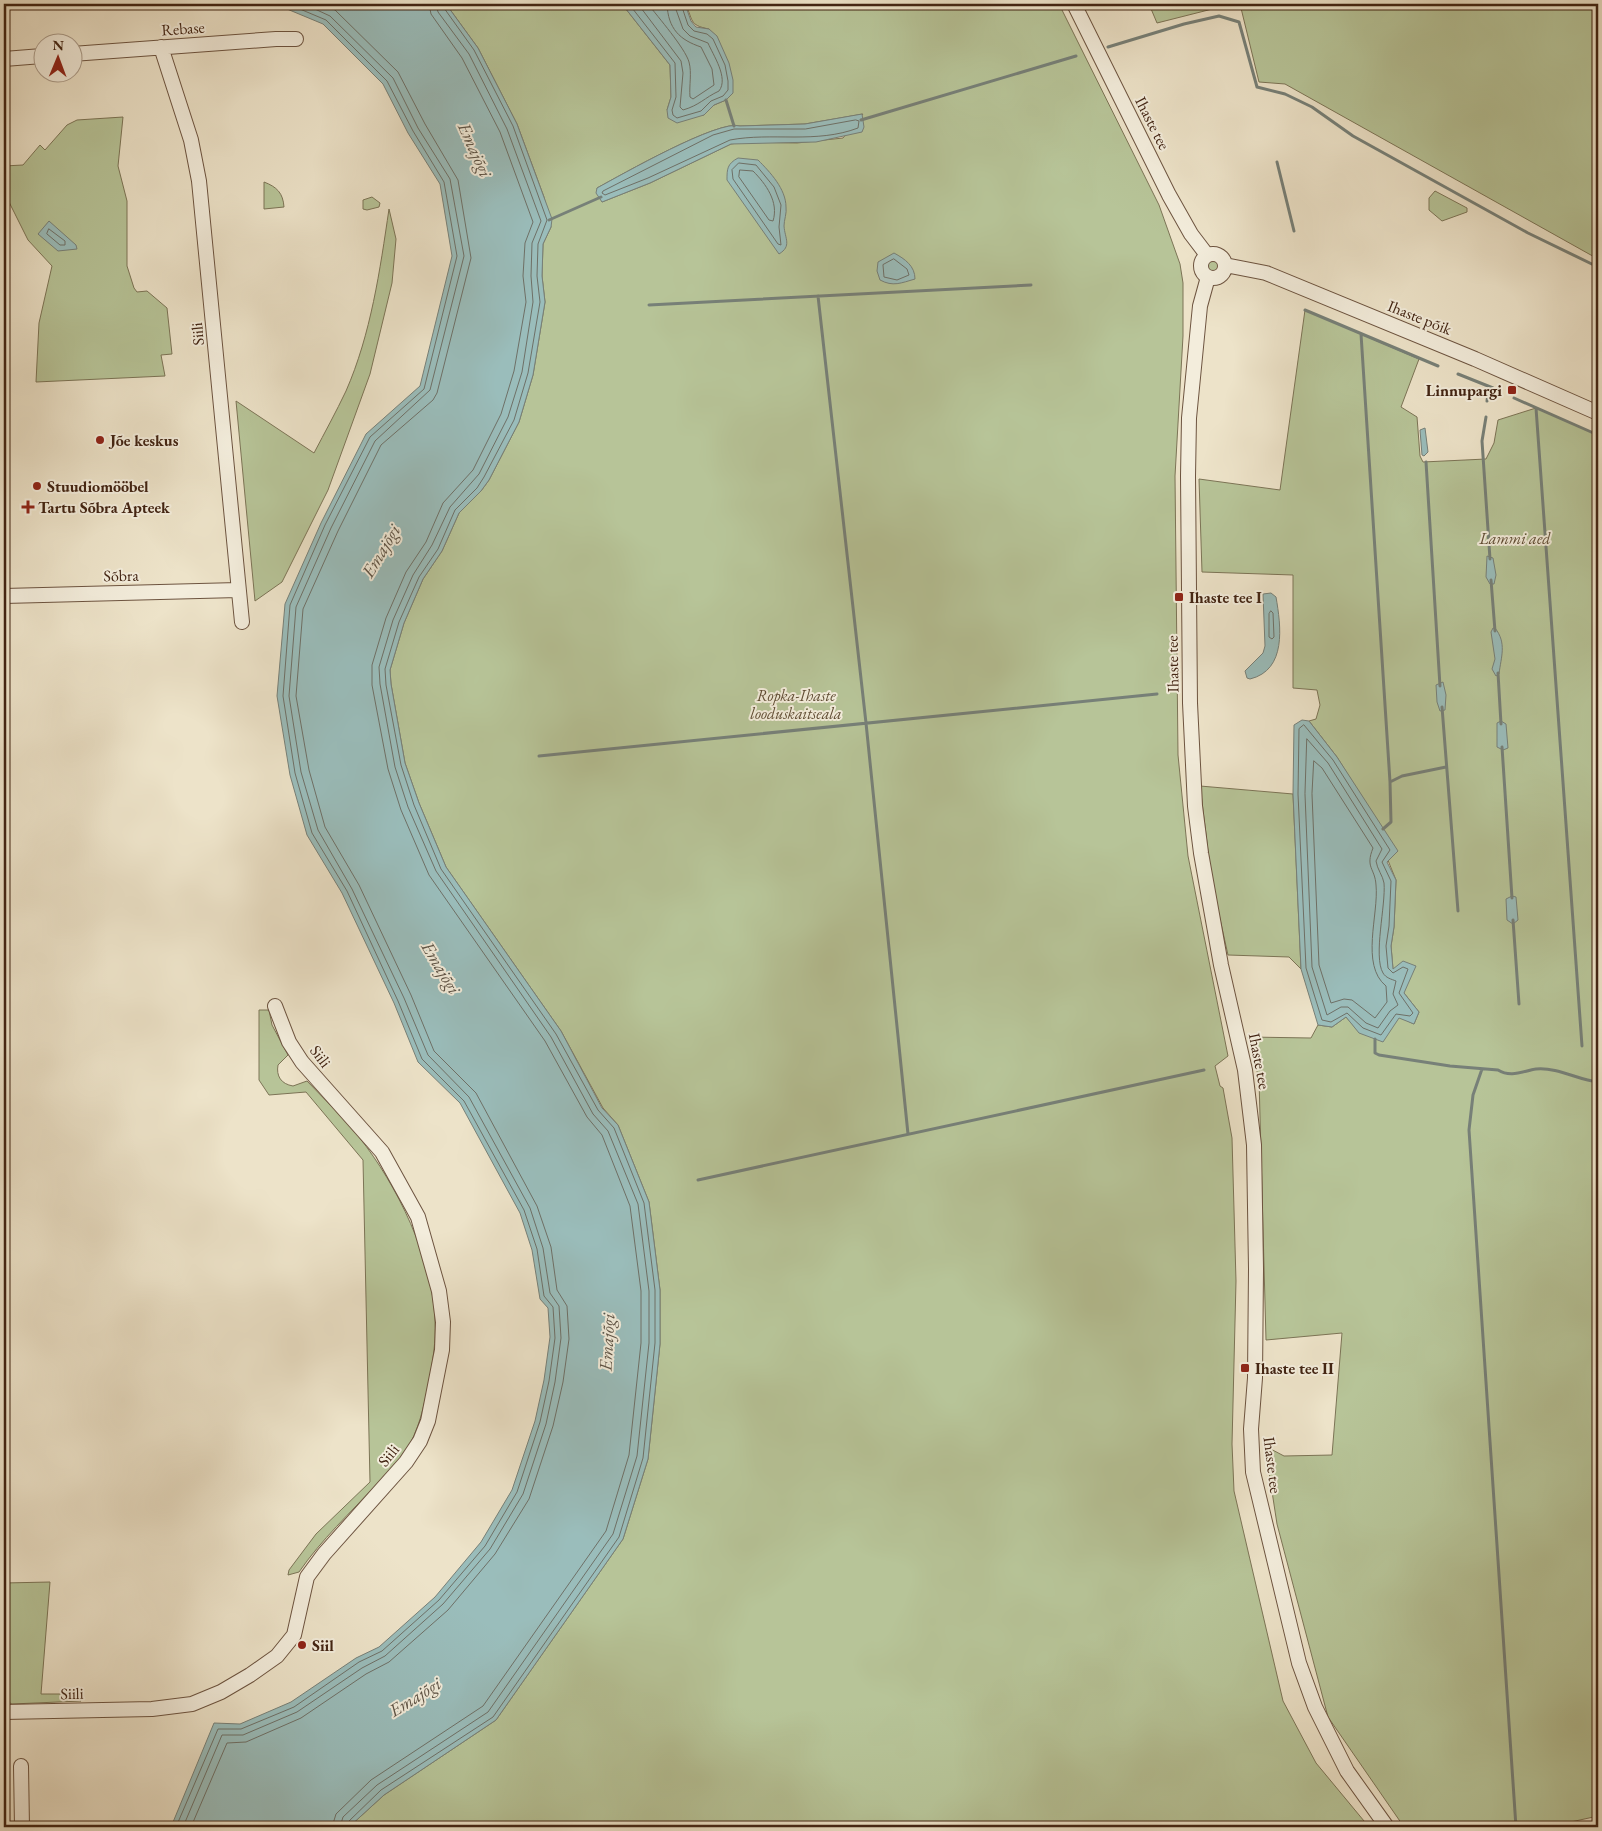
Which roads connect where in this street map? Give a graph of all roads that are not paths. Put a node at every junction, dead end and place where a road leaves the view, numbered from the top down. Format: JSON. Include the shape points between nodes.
{"nodes":[{"id":1,"x":1074,"y":4,"type":"edge"},
{"id":2,"x":296,"y":40,"type":"dead end"},
{"id":3,"x":160,"y":47,"type":"junction"},
{"id":4,"x":82,"y":53,"type":"edge"},
{"id":5,"x":32,"y":57,"type":"edge"},
{"id":6,"x":4,"y":59,"type":"edge"},
{"id":7,"x":1207,"y":255,"type":"junction"},
{"id":8,"x":1225,"y":265,"type":"junction"},
{"id":9,"x":1208,"y":277,"type":"junction"},
{"id":10,"x":1598,"y":413,"type":"edge"},
{"id":11,"x":238,"y":590,"type":"junction"},
{"id":12,"x":4,"y":596,"type":"edge"},
{"id":13,"x":242,"y":622,"type":"dead end"},
{"id":14,"x":275,"y":1006,"type":"dead end"},
{"id":15,"x":4,"y":1712,"type":"edge"},
{"id":16,"x":22,"y":1766,"type":"dead end"},
{"id":17,"x":22,"y":1827,"type":"edge"},
{"id":18,"x":1387,"y":1827,"type":"edge"}],
"edges":[{"from":1,"to":7,"type":"street","name":"Ihaste tee","via":[[1170,195],[1191,234]]},
{"from":2,"to":3,"type":"street","name":"Rebase","via":[[276,38]]},
{"from":3,"to":4,"type":"street","name":"Rebase"},
{"from":3,"to":11,"type":"street","name":"Siili","via":[[191,140],[199,181]]},
{"from":5,"to":6,"type":"street"},
{"from":7,"to":8,"type":"street","via":[[1219,255]]},
{"from":7,"to":9,"type":"street","via":[[1200,265]]},
{"from":8,"to":9,"type":"street","via":[[1220,276]]},
{"from":8,"to":10,"type":"street","name":"Ihaste põik","via":[[1266,273]]},
{"from":9,"to":18,"type":"street","name":"Ihaste tee","via":[[1200,306],[1189,418],[1190,703],[1195,806],[1201,853],[1245,1070],[1253,1135],[1256,1260],[1251,1429],[1253,1472],[1299,1663],[1315,1707],[1347,1771]]},
{"from":11,"to":12,"type":"street","name":"Sõbra"},
{"from":11,"to":13,"type":"street","name":"Siili"},
{"from":14,"to":15,"type":"street","name":"Siili","via":[[302,1062],[382,1152],[418,1217],[439,1291],[443,1322],[442,1350],[428,1421],[406,1462],[307,1577],[294,1635],[277,1656],[250,1675],[192,1704]]},
{"from":16,"to":17,"type":"street"}]}
